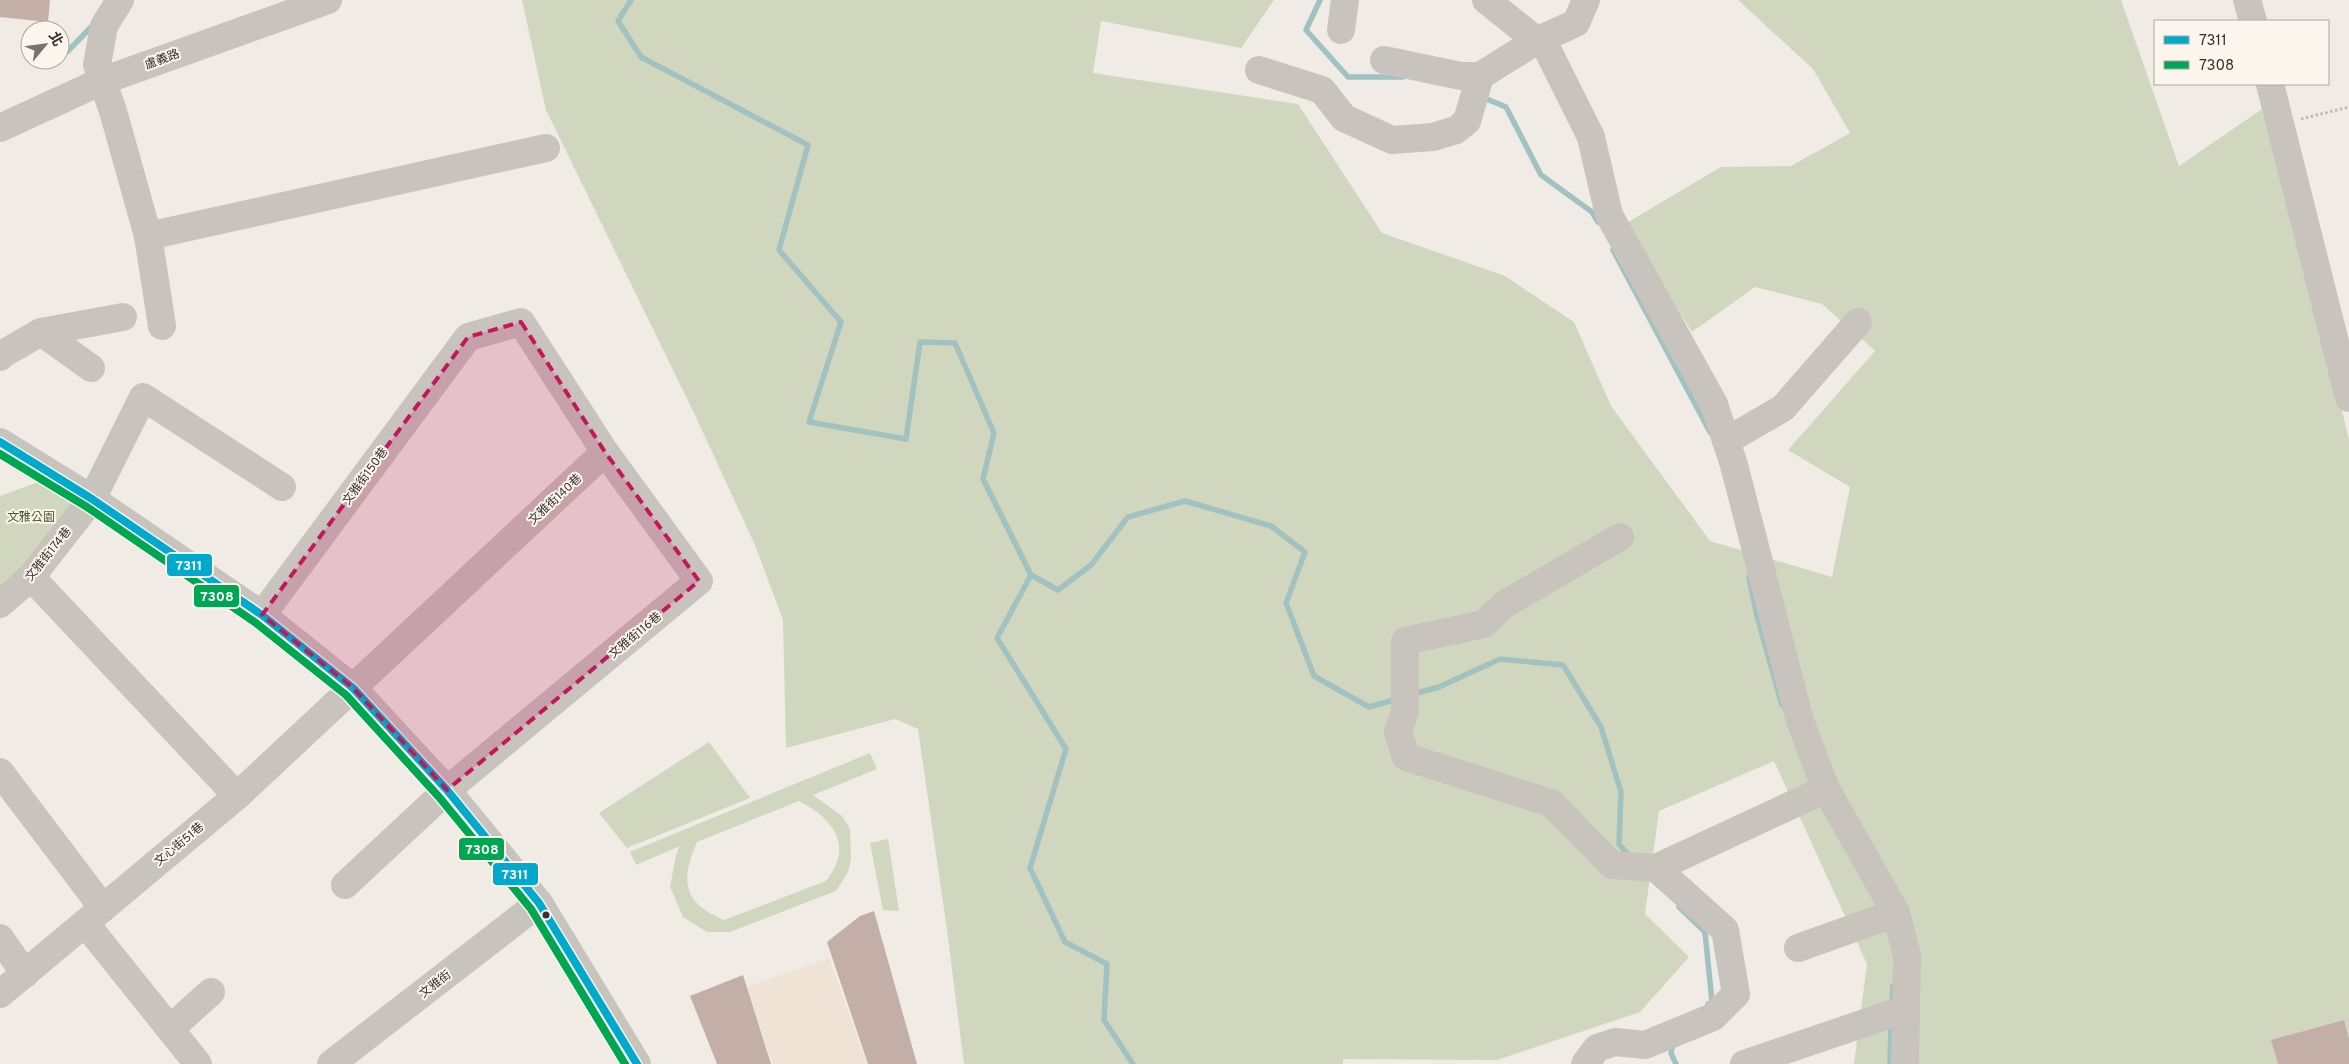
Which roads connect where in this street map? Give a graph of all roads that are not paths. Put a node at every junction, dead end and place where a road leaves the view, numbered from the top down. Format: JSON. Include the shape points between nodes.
{"nodes":[{"id":1,"x":120,"y":0,"type":"edge"},
{"id":2,"x":328,"y":0,"type":"edge"},
{"id":3,"x":1345,"y":0,"type":"edge"},
{"id":4,"x":1486,"y":0,"type":"edge"},
{"id":5,"x":1586,"y":0,"type":"edge"},
{"id":6,"x":2247,"y":0,"type":"edge"},
{"id":7,"x":2253,"y":20,"type":"edge"},
{"id":8,"x":1342,"y":30,"type":"dead end"},
{"id":9,"x":1536,"y":41,"type":"junction"},
{"id":10,"x":1384,"y":60,"type":"dead end"},
{"id":11,"x":1259,"y":70,"type":"dead end"},
{"id":12,"x":102,"y":81,"type":"junction"},
{"id":13,"x":2270,"y":85,"type":"edge"},
{"id":14,"x":1477,"y":88,"type":"junction"},
{"id":15,"x":5,"y":118,"type":"edge"},
{"id":16,"x":546,"y":148,"type":"dead end"},
{"id":17,"x":148,"y":236,"type":"junction"},
{"id":18,"x":123,"y":317,"type":"dead end"},
{"id":19,"x":1858,"y":322,"type":"dead end"},
{"id":20,"x":162,"y":326,"type":"dead end"},
{"id":21,"x":40,"y":332,"type":"junction"},
{"id":22,"x":0,"y":357,"type":"edge"},
{"id":23,"x":91,"y":368,"type":"dead end"},
{"id":24,"x":2349,"y":398,"type":"edge"},
{"id":25,"x":1726,"y":441,"type":"junction"},
{"id":26,"x":0,"y":442,"type":"edge"},
{"id":27,"x":605,"y":452,"type":"junction"},
{"id":28,"x":282,"y":487,"type":"dead end"},
{"id":29,"x":92,"y":499,"type":"junction"},
{"id":30,"x":1620,"y":537,"type":"dead end"},
{"id":31,"x":31,"y":577,"type":"junction"},
{"id":32,"x":0,"y":604,"type":"edge"},
{"id":33,"x":262,"y":615,"type":"junction"},
{"id":34,"x":352,"y":688,"type":"junction"},
{"id":35,"x":0,"y":772,"type":"edge"},
{"id":36,"x":447,"y":790,"type":"junction"},
{"id":37,"x":1822,"y":791,"type":"junction"},
{"id":38,"x":236,"y":796,"type":"junction"},
{"id":39,"x":1645,"y":867,"type":"junction"},
{"id":40,"x":345,"y":885,"type":"dead end"},
{"id":41,"x":539,"y":903,"type":"junction"},
{"id":42,"x":94,"y":916,"type":"junction"},
{"id":43,"x":1886,"y":916,"type":"junction"},
{"id":44,"x":0,"y":938,"type":"edge"},
{"id":45,"x":1798,"y":948,"type":"dead end"},
{"id":46,"x":24,"y":974,"type":"junction"},
{"id":47,"x":211,"y":992,"type":"dead end"},
{"id":48,"x":0,"y":994,"type":"edge"},
{"id":49,"x":1897,"y":1013,"type":"junction"},
{"id":50,"x":170,"y":1029,"type":"junction"},
{"id":51,"x":198,"y":1064,"type":"edge"},
{"id":52,"x":331,"y":1064,"type":"edge"},
{"id":53,"x":637,"y":1064,"type":"edge"},
{"id":54,"x":1585,"y":1064,"type":"edge"},
{"id":55,"x":1744,"y":1064,"type":"edge"},
{"id":56,"x":1905,"y":1064,"type":"edge"}],
"edges":[{"from":1,"to":12,"type":"street","via":[[104,26],[97,65]]},
{"from":2,"to":12,"type":"street","name":"盧義路"},
{"from":3,"to":8,"type":"street"},
{"from":4,"to":9,"type":"street"},
{"from":5,"to":9,"type":"street","via":[[1576,23]]},
{"from":6,"to":7,"type":"street"},
{"from":9,"to":14,"type":"street"},
{"from":9,"to":25,"type":"street","via":[[1546,49],[1591,136],[1609,215],[1714,404]]},
{"from":10,"to":14,"type":"street","via":[[1461,76]]},
{"from":11,"to":14,"type":"street","via":[[1322,90],[1344,118],[1392,140],[1433,137],[1456,130],[1468,121]]},
{"from":12,"to":15,"type":"street","name":"盧義路"},
{"from":12,"to":17,"type":"street"},
{"from":13,"to":24,"type":"street"},
{"from":16,"to":17,"type":"street"},
{"from":17,"to":20,"type":"street"},
{"from":18,"to":21,"type":"street"},
{"from":19,"to":25,"type":"street","via":[[1783,408]]},
{"from":21,"to":22,"type":"street"},
{"from":21,"to":23,"type":"street"},
{"from":25,"to":37,"type":"street","via":[[1800,721]]},
{"from":26,"to":29,"type":"street"},
{"from":27,"to":33,"type":"street","name":"文雅街150巷","via":[[521,322],[468,337]]},
{"from":27,"to":34,"type":"street","name":"文雅街140巷"},
{"from":27,"to":36,"type":"street","name":"文雅街116巷","via":[[699,581]]},
{"from":28,"to":29,"type":"street","name":"文雅街174巷","via":[[144,397]]},
{"from":29,"to":31,"type":"street","name":"文雅街174巷"},
{"from":29,"to":33,"type":"street"},
{"from":30,"to":39,"type":"street","via":[[1505,604],[1484,624],[1406,641],[1406,712],[1398,732],[1406,757],[1551,803],[1612,866]]},
{"from":31,"to":32,"type":"street","name":"文雅街174巷"},
{"from":31,"to":38,"type":"street"},
{"from":33,"to":34,"type":"street"},
{"from":34,"to":36,"type":"street"},
{"from":34,"to":38,"type":"street","name":"文心街51巷"},
{"from":35,"to":42,"type":"street"},
{"from":36,"to":40,"type":"street"},
{"from":36,"to":41,"type":"street"},
{"from":37,"to":39,"type":"street"},
{"from":37,"to":43,"type":"street"},
{"from":38,"to":42,"type":"street","name":"文心街51巷"},
{"from":39,"to":54,"type":"street","via":[[1725,930],[1736,994],[1713,1016],[1645,1045],[1615,1042],[1597,1048]]},
{"from":41,"to":52,"type":"street","name":"文雅街"},
{"from":41,"to":53,"type":"street"},
{"from":42,"to":46,"type":"street","name":"文心街51巷"},
{"from":42,"to":50,"type":"street"},
{"from":43,"to":45,"type":"street"},
{"from":43,"to":49,"type":"street","via":[[1907,956]]},
{"from":44,"to":46,"type":"street"},
{"from":46,"to":48,"type":"street","name":"文心街51巷"},
{"from":47,"to":50,"type":"street"},
{"from":49,"to":55,"type":"street"},
{"from":49,"to":56,"type":"street"},
{"from":50,"to":51,"type":"street"}]}
